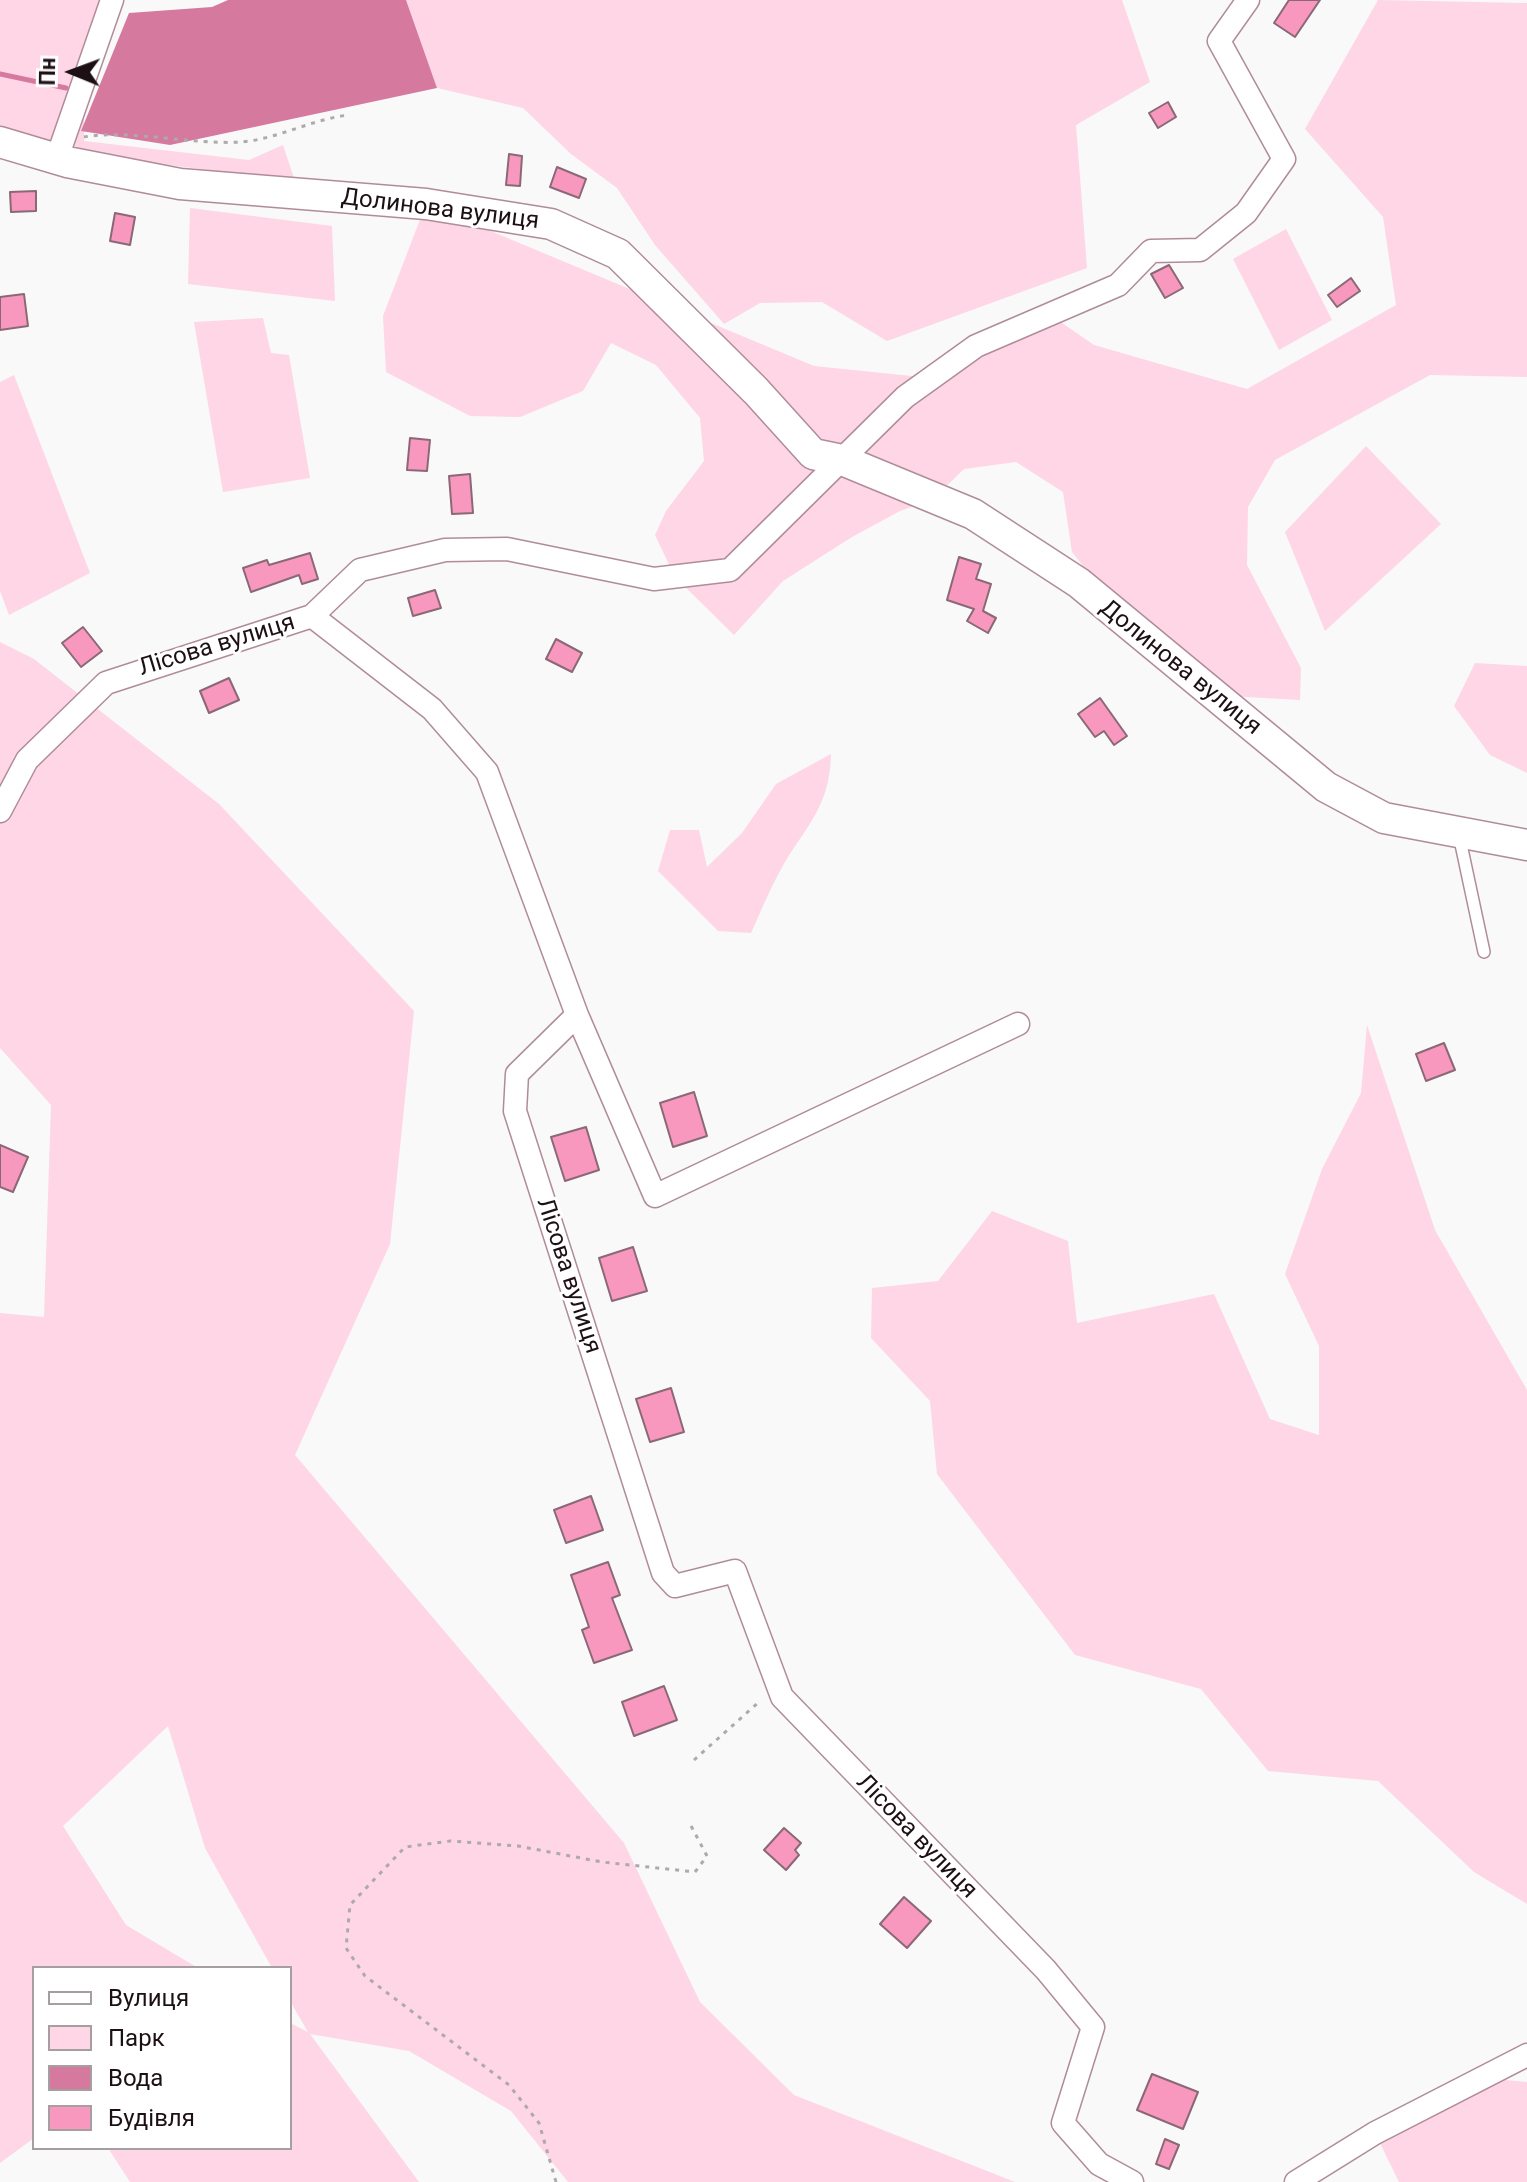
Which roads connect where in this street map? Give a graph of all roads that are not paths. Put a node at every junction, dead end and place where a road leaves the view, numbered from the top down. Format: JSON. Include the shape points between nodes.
{"nodes":[{"id":1,"x":112,"y":0,"type":"edge"},
{"id":2,"x":1248,"y":0,"type":"edge"},
{"id":3,"x":0,"y":142,"type":"edge"},
{"id":4,"x":61,"y":146,"type":"junction"},
{"id":5,"x":842,"y":460,"type":"junction"},
{"id":6,"x":312,"y":616,"type":"junction"},
{"id":7,"x":0,"y":811,"type":"edge"},
{"id":8,"x":1458,"y":831,"type":"junction"},
{"id":9,"x":1527,"y":845,"type":"edge"},
{"id":10,"x":1484,"y":952,"type":"dead end"},
{"id":11,"x":577,"y":1015,"type":"junction"},
{"id":12,"x":1018,"y":1024,"type":"dead end"},
{"id":13,"x":1527,"y":2055,"type":"edge"},
{"id":14,"x":1132,"y":2182,"type":"edge"},
{"id":15,"x":1296,"y":2182,"type":"edge"}],
"edges":[{"from":1,"to":4,"type":"street"},
{"from":2,"to":5,"type":"street","via":[[1219,41],[1284,159],[1246,213],[1200,250],[1151,251],[1118,285],[976,346],[905,397]]},
{"from":3,"to":4,"type":"street","name":"Долинова вулиця"},
{"from":4,"to":5,"type":"street","name":"Долинова вулиця","via":[[180,184],[426,204],[551,224],[618,254],[813,454]]},
{"from":5,"to":6,"type":"street","via":[[730,570],[654,579],[507,549],[445,550],[360,570]]},
{"from":5,"to":8,"type":"street","name":"Долинова вулиця","via":[[973,514],[1079,583],[1326,787],[1384,818]]},
{"from":6,"to":7,"type":"street","name":"Лісова вулиця","via":[[106,683],[27,760]]},
{"from":6,"to":11,"type":"street","name":"Лісова вулиця","via":[[432,709],[487,772]]},
{"from":8,"to":9,"type":"street","name":"Долинова вулиця"},
{"from":8,"to":10,"type":"lane"},
{"from":11,"to":12,"type":"street","via":[[655,1196]]},
{"from":11,"to":14,"type":"street","name":"Лісова вулиця","via":[[517,1074],[515,1111],[663,1573],[675,1586],[735,1571],[782,1697],[1046,1970],[1093,2027],[1063,2123],[1099,2164]]},
{"from":13,"to":15,"type":"street","via":[[1375,2133]]}]}
